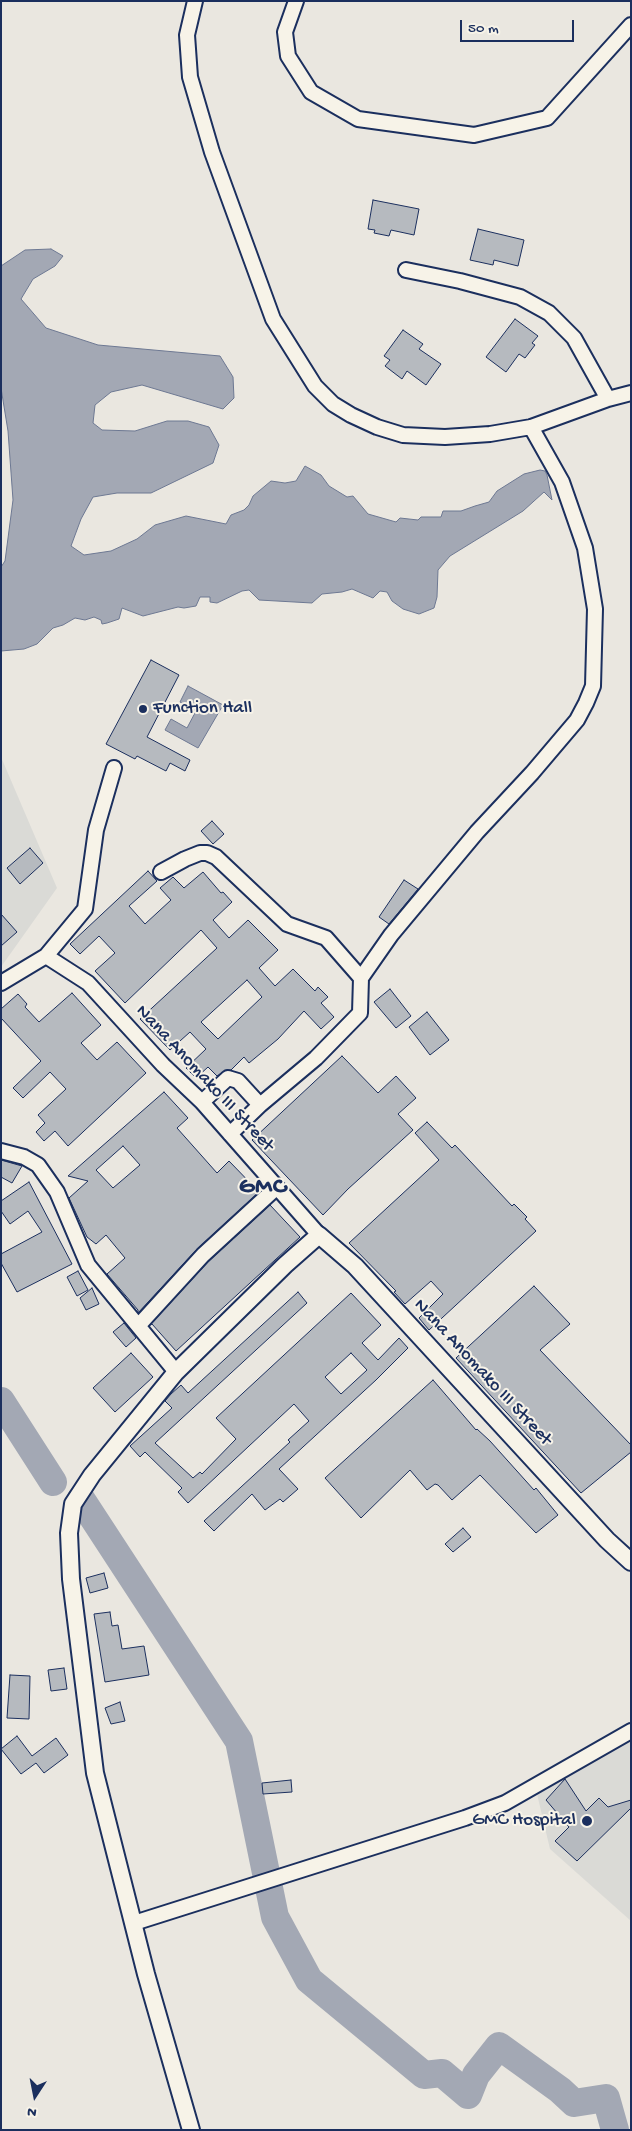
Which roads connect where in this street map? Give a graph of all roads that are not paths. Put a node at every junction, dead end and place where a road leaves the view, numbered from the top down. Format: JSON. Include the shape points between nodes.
{"nodes":[{"id":1,"x":195,"y":1,"type":"edge"},
{"id":2,"x":296,"y":1,"type":"edge"},
{"id":3,"x":631,"y":25,"type":"edge"},
{"id":4,"x":406,"y":270,"type":"dead end"},
{"id":5,"x":631,"y":393,"type":"edge"},
{"id":6,"x":608,"y":399,"type":"junction"},
{"id":7,"x":531,"y":427,"type":"junction"},
{"id":8,"x":114,"y":768,"type":"dead end"},
{"id":9,"x":161,"y":872,"type":"dead end"},
{"id":10,"x":46,"y":956,"type":"junction"},
{"id":11,"x":361,"y":978,"type":"junction"},
{"id":12,"x":1,"y":982,"type":"edge"},
{"id":13,"x":202,"y":1102,"type":"junction"},
{"id":14,"x":260,"y":1105,"type":"junction"},
{"id":15,"x":230,"y":1134,"type":"junction"},
{"id":16,"x":1,"y":1151,"type":"edge"},
{"id":17,"x":277,"y":1187,"type":"junction"},
{"id":18,"x":319,"y":1235,"type":"junction"},
{"id":19,"x":139,"y":1325,"type":"junction"},
{"id":20,"x":176,"y":1372,"type":"junction"},
{"id":21,"x":631,"y":1562,"type":"edge"},
{"id":22,"x":631,"y":1731,"type":"edge"},
{"id":23,"x":134,"y":1923,"type":"junction"},
{"id":24,"x":191,"y":2130,"type":"edge"}],
"edges":[{"from":1,"to":7,"type":"street","via":[[187,35],[190,77],[212,152],[273,319],[315,386],[333,404],[351,415],[402,435],[445,437]]},
{"from":2,"to":3,"type":"street","via":[[286,32],[288,56],[311,92],[358,118],[474,135],[547,118]]},
{"from":4,"to":6,"type":"street","via":[[460,280],[520,297],[549,312],[574,338]]},
{"from":5,"to":6,"type":"street"},
{"from":6,"to":7,"type":"street"},
{"from":7,"to":11,"type":"street","via":[[562,482],[586,548],[595,609],[593,686],[577,720],[431,886]]},
{"from":8,"to":10,"type":"street","via":[[96,830],[85,909]]},
{"from":9,"to":11,"type":"street","via":[[200,853],[216,857],[286,924],[326,938]]},
{"from":10,"to":12,"type":"street"},
{"from":10,"to":13,"type":"street","name":"Nana Anomako III Street","via":[[88,983],[163,1065]]},
{"from":11,"to":14,"type":"street","via":[[360,1013],[316,1058]]},
{"from":13,"to":14,"type":"street","via":[[228,1078],[233,1078]]},
{"from":13,"to":15,"type":"street","name":"Nana Anomako III Street"},
{"from":14,"to":15,"type":"street"},
{"from":15,"to":17,"type":"street","name":"Nana Anomako III Street"},
{"from":16,"to":19,"type":"street","via":[[24,1156],[38,1164],[60,1198],[88,1265]]},
{"from":17,"to":18,"type":"street","name":"Nana Anomako III Street"},
{"from":17,"to":19,"type":"street","via":[[202,1256]]},
{"from":18,"to":20,"type":"street"},
{"from":18,"to":21,"type":"street","name":"Nana Anomako III Street","via":[[355,1266],[607,1540]]},
{"from":19,"to":20,"type":"street"},
{"from":20,"to":23,"type":"street","via":[[92,1475],[73,1504],[69,1520],[71,1579],[95,1773]]},
{"from":22,"to":23,"type":"street","via":[[505,1803]]},
{"from":23,"to":24,"type":"street"}]}
